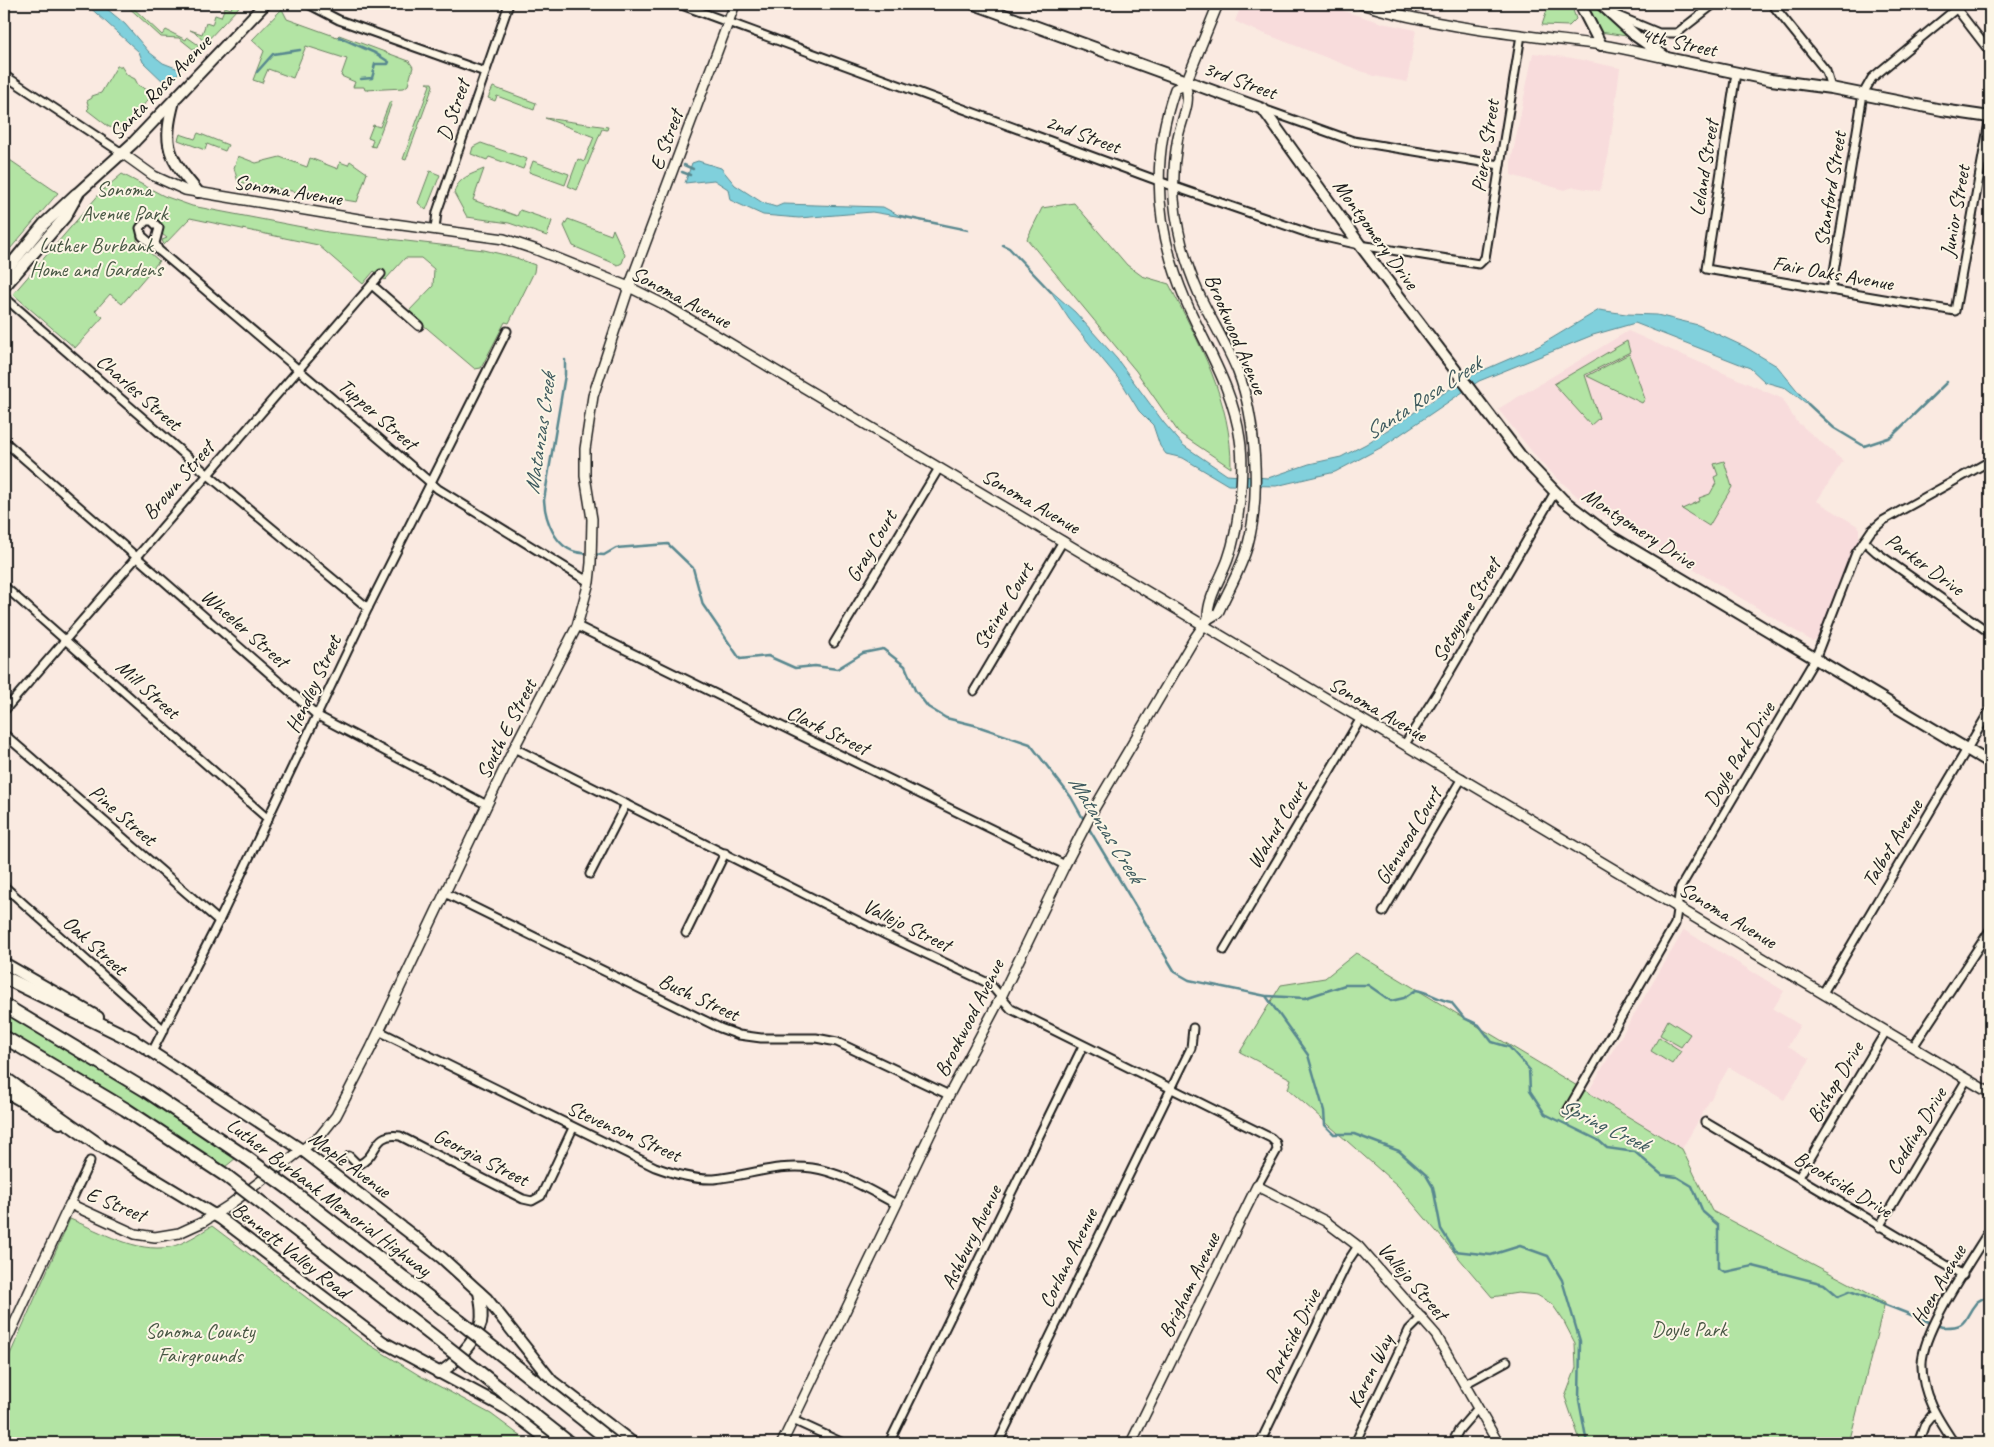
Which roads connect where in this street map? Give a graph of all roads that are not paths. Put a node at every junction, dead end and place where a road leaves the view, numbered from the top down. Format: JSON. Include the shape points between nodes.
{"nodes":[{"id":1,"x":265,"y":4,"type":"edge"},
{"id":2,"x":308,"y":4,"type":"edge"},
{"id":3,"x":509,"y":4,"type":"edge"},
{"id":4,"x":679,"y":4,"type":"edge"},
{"id":5,"x":735,"y":4,"type":"edge"},
{"id":6,"x":974,"y":4,"type":"edge"},
{"id":7,"x":1218,"y":4,"type":"edge"},
{"id":8,"x":1362,"y":4,"type":"edge"},
{"id":9,"x":1580,"y":4,"type":"edge"},
{"id":10,"x":1714,"y":4,"type":"edge"},
{"id":11,"x":1772,"y":4,"type":"edge"},
{"id":12,"x":1957,"y":5,"type":"edge"},
{"id":13,"x":1604,"y":7,"type":"edge"},
{"id":14,"x":729,"y":22,"type":"junction"},
{"id":15,"x":1521,"y":35,"type":"junction"},
{"id":16,"x":1601,"y":45,"type":"junction"},
{"id":17,"x":1990,"y":52,"type":"edge"},
{"id":18,"x":1667,"y":58,"type":"junction"},
{"id":19,"x":485,"y":72,"type":"junction"},
{"id":20,"x":1736,"y":73,"type":"junction"},
{"id":21,"x":4,"y":75,"type":"edge"},
{"id":22,"x":1186,"y":82,"type":"junction"},
{"id":23,"x":1831,"y":88,"type":"junction"},
{"id":24,"x":1863,"y":94,"type":"junction"},
{"id":25,"x":174,"y":99,"type":"junction"},
{"id":26,"x":1263,"y":109,"type":"junction"},
{"id":27,"x":1990,"y":117,"type":"edge"},
{"id":28,"x":122,"y":153,"type":"junction"},
{"id":29,"x":1500,"y":165,"type":"junction"},
{"id":30,"x":1158,"y":180,"type":"junction"},
{"id":31,"x":1175,"y":187,"type":"junction"},
{"id":32,"x":79,"y":192,"type":"junction"},
{"id":33,"x":198,"y":192,"type":"junction"},
{"id":34,"x":436,"y":229,"type":"junction"},
{"id":35,"x":1360,"y":245,"type":"junction"},
{"id":36,"x":159,"y":251,"type":"dead end"},
{"id":37,"x":1482,"y":262,"type":"joint"},
{"id":38,"x":1706,"y":269,"type":"joint"},
{"id":39,"x":4,"y":273,"type":"edge"},
{"id":40,"x":382,"y":274,"type":"dead end"},
{"id":41,"x":372,"y":284,"type":"junction"},
{"id":42,"x":4,"y":287,"type":"edge"},
{"id":43,"x":629,"y":288,"type":"junction"},
{"id":44,"x":1831,"y":290,"type":"junction"},
{"id":45,"x":4,"y":297,"type":"edge"},
{"id":46,"x":1955,"y":311,"type":"joint"},
{"id":47,"x":419,"y":326,"type":"dead end"},
{"id":48,"x":508,"y":331,"type":"dead end"},
{"id":49,"x":298,"y":369,"type":"junction"},
{"id":50,"x":4,"y":441,"type":"edge"},
{"id":51,"x":1990,"y":461,"type":"edge"},
{"id":52,"x":939,"y":468,"type":"junction"},
{"id":53,"x":208,"y":474,"type":"junction"},
{"id":54,"x":431,"y":484,"type":"junction"},
{"id":55,"x":1555,"y":492,"type":"junction"},
{"id":56,"x":1063,"y":540,"type":"junction"},
{"id":57,"x":1864,"y":541,"type":"junction"},
{"id":58,"x":136,"y":555,"type":"junction"},
{"id":59,"x":589,"y":582,"type":"junction"},
{"id":60,"x":4,"y":586,"type":"edge"},
{"id":61,"x":368,"y":608,"type":"junction"},
{"id":62,"x":1206,"y":622,"type":"junction"},
{"id":63,"x":576,"y":626,"type":"junction"},
{"id":64,"x":1990,"y":633,"type":"edge"},
{"id":65,"x":65,"y":639,"type":"junction"},
{"id":66,"x":834,"y":643,"type":"dead end"},
{"id":67,"x":1815,"y":659,"type":"junction"},
{"id":68,"x":974,"y":690,"type":"dead end"},
{"id":69,"x":4,"y":710,"type":"edge"},
{"id":70,"x":1990,"y":710,"type":"edge"},
{"id":71,"x":318,"y":716,"type":"junction"},
{"id":72,"x":1361,"y":718,"type":"junction"},
{"id":73,"x":4,"y":734,"type":"edge"},
{"id":74,"x":1405,"y":744,"type":"junction"},
{"id":75,"x":514,"y":748,"type":"junction"},
{"id":76,"x":1968,"y":751,"type":"junction"},
{"id":77,"x":1990,"y":763,"type":"edge"},
{"id":78,"x":1462,"y":778,"type":"junction"},
{"id":79,"x":626,"y":804,"type":"junction"},
{"id":80,"x":487,"y":805,"type":"junction"},
{"id":81,"x":268,"y":819,"type":"junction"},
{"id":82,"x":725,"y":852,"type":"junction"},
{"id":83,"x":1065,"y":865,"type":"junction"},
{"id":84,"x":590,"y":874,"type":"dead end"},
{"id":85,"x":4,"y":886,"type":"edge"},
{"id":86,"x":445,"y":892,"type":"junction"},
{"id":87,"x":1677,"y":905,"type":"junction"},
{"id":88,"x":1383,"y":912,"type":"dead end"},
{"id":89,"x":219,"y":921,"type":"junction"},
{"id":90,"x":1990,"y":930,"type":"edge"},
{"id":91,"x":686,"y":933,"type":"dead end"},
{"id":92,"x":1224,"y":950,"type":"dead end"},
{"id":93,"x":4,"y":963,"type":"edge"},
{"id":94,"x":4,"y":977,"type":"edge"},
{"id":95,"x":1823,"y":993,"type":"junction"},
{"id":96,"x":1000,"y":997,"type":"junction"},
{"id":97,"x":4,"y":1006,"type":"edge"},
{"id":98,"x":1193,"y":1028,"type":"dead end"},
{"id":99,"x":164,"y":1030,"type":"junction"},
{"id":100,"x":378,"y":1031,"type":"junction"},
{"id":101,"x":1886,"y":1031,"type":"junction"},
{"id":102,"x":4,"y":1037,"type":"edge"},
{"id":103,"x":133,"y":1040,"type":"junction"},
{"id":104,"x":1083,"y":1046,"type":"junction"},
{"id":105,"x":1913,"y":1046,"type":"junction"},
{"id":106,"x":152,"y":1052,"type":"junction"},
{"id":107,"x":4,"y":1078,"type":"edge"},
{"id":108,"x":1967,"y":1079,"type":"junction"},
{"id":109,"x":1171,"y":1088,"type":"junction"},
{"id":110,"x":4,"y":1091,"type":"edge"},
{"id":111,"x":1990,"y":1093,"type":"edge"},
{"id":112,"x":949,"y":1095,"type":"junction"},
{"id":113,"x":1566,"y":1113,"type":"dead end"},
{"id":114,"x":1705,"y":1122,"type":"dead end"},
{"id":115,"x":573,"y":1128,"type":"junction"},
{"id":116,"x":1276,"y":1143,"type":"joint"},
{"id":117,"x":99,"y":1145,"type":"junction"},
{"id":118,"x":302,"y":1150,"type":"junction"},
{"id":119,"x":349,"y":1156,"type":"dead end"},
{"id":120,"x":90,"y":1161,"type":"dead end"},
{"id":121,"x":1799,"y":1178,"type":"junction"},
{"id":122,"x":1256,"y":1186,"type":"junction"},
{"id":123,"x":70,"y":1204,"type":"junction"},
{"id":124,"x":896,"y":1204,"type":"junction"},
{"id":125,"x":215,"y":1214,"type":"junction"},
{"id":126,"x":1879,"y":1227,"type":"junction"},
{"id":127,"x":1990,"y":1228,"type":"edge"},
{"id":128,"x":1358,"y":1246,"type":"junction"},
{"id":129,"x":1963,"y":1275,"type":"junction"},
{"id":130,"x":479,"y":1292,"type":"junction"},
{"id":131,"x":1422,"y":1317,"type":"junction"},
{"id":132,"x":4,"y":1346,"type":"edge"},
{"id":133,"x":1507,"y":1361,"type":"dead end"},
{"id":134,"x":438,"y":1373,"type":"junction"},
{"id":135,"x":1465,"y":1384,"type":"junction"},
{"id":136,"x":1478,"y":1408,"type":"junction"},
{"id":137,"x":1934,"y":1413,"type":"junction"},
{"id":138,"x":793,"y":1420,"type":"junction"},
{"id":139,"x":552,"y":1443,"type":"edge"},
{"id":140,"x":569,"y":1443,"type":"edge"},
{"id":141,"x":613,"y":1443,"type":"edge"},
{"id":142,"x":633,"y":1443,"type":"edge"},
{"id":143,"x":782,"y":1443,"type":"edge"},
{"id":144,"x":843,"y":1443,"type":"edge"},
{"id":145,"x":890,"y":1443,"type":"edge"},
{"id":146,"x":998,"y":1443,"type":"edge"},
{"id":147,"x":1131,"y":1443,"type":"edge"},
{"id":148,"x":1260,"y":1443,"type":"edge"},
{"id":149,"x":1355,"y":1443,"type":"edge"},
{"id":150,"x":1452,"y":1443,"type":"edge"},
{"id":151,"x":1498,"y":1443,"type":"edge"},
{"id":152,"x":1918,"y":1443,"type":"edge"},
{"id":153,"x":1954,"y":1443,"type":"edge"}],
"edges":[{"from":1,"to":25,"type":"main road","name":"Santa Rosa Avenue"},
{"from":2,"to":19,"type":"street","via":[[339,20]]},
{"from":3,"to":19,"type":"street","name":"D Street"},
{"from":4,"to":14,"type":"street","name":"2nd Street"},
{"from":5,"to":14,"type":"street","name":"E Street"},
{"from":6,"to":22,"type":"main road","name":"3rd Street"},
{"from":7,"to":22,"type":"street","name":"Brookwood Avenue"},
{"from":8,"to":15,"type":"street","name":"4th Street","via":[[1420,19]]},
{"from":9,"to":16,"type":"main road"},
{"from":10,"to":13,"type":"street","via":[[1677,33],[1659,33]]},
{"from":11,"to":23,"type":"street","via":[[1826,71]]},
{"from":12,"to":17,"type":"street"},
{"from":12,"to":24,"type":"street","via":[[1872,78]]},
{"from":13,"to":18,"type":"main road","via":[[1637,38]]},
{"from":14,"to":30,"type":"street","name":"2nd Street"},
{"from":14,"to":43,"type":"street","name":"E Street"},
{"from":15,"to":16,"type":"street","name":"4th Street"},
{"from":15,"to":29,"type":"street","name":"Pierce Street"},
{"from":16,"to":18,"type":"street","name":"4th Street"},
{"from":18,"to":20,"type":"main road","name":"4th Street"},
{"from":19,"to":34,"type":"street","name":"D Street","via":[[436,215]]},
{"from":20,"to":23,"type":"main road","name":"4th Street"},
{"from":20,"to":38,"type":"street","name":"Leland Street"},
{"from":21,"to":28,"type":"street","name":"Sonoma Avenue"},
{"from":22,"to":26,"type":"main road","name":"3rd Street"},
{"from":22,"to":30,"type":"street","name":"Brookwood Avenue","via":[[1175,89],[1166,114]]},
{"from":22,"to":31,"type":"street","name":"Brookwood Avenue","via":[[1189,95],[1177,141],[1173,173]]},
{"from":23,"to":24,"type":"main road","name":"4th Street"},
{"from":24,"to":27,"type":"main road","name":"4th Street"},
{"from":24,"to":44,"type":"street","name":"Stanford Street"},
{"from":25,"to":28,"type":"main road","name":"Santa Rosa Avenue"},
{"from":25,"to":33,"type":"main road","via":[[168,124],[172,160]]},
{"from":26,"to":29,"type":"street","name":"3rd Street","via":[[1353,141]]},
{"from":26,"to":35,"type":"main road","name":"Montgomery Drive"},
{"from":27,"to":46,"type":"street","name":"Junior Street"},
{"from":28,"to":32,"type":"main road","name":"Santa Rosa Avenue"},
{"from":28,"to":33,"type":"street","name":"Sonoma Avenue","via":[[154,176],[185,190]]},
{"from":29,"to":37,"type":"street","name":"Pierce Street"},
{"from":30,"to":31,"type":"street","name":"2nd Street"},
{"from":30,"to":62,"type":"street","name":"Brookwood Avenue","via":[[1164,234],[1171,262],[1224,378],[1241,441],[1236,531],[1228,560],[1207,607]]},
{"from":31,"to":35,"type":"street","name":"2nd Street","via":[[1311,234]]},
{"from":31,"to":62,"type":"street","name":"Brookwood Avenue","via":[[1174,200],[1185,256],[1199,294],[1238,372],[1249,407],[1254,445],[1252,526],[1240,565],[1218,613]]},
{"from":32,"to":39,"type":"main road","name":"Santa Rosa Avenue","via":[[72,195],[44,224]]},
{"from":32,"to":42,"type":"main road","name":"Santa Rosa Avenue","via":[[65,218]]},
{"from":33,"to":34,"type":"street","name":"Sonoma Avenue"},
{"from":34,"to":43,"type":"street","name":"Sonoma Avenue","via":[[504,239]]},
{"from":35,"to":37,"type":"street","name":"2nd Street"},
{"from":35,"to":55,"type":"main road","name":"Montgomery Drive","via":[[1485,412]]},
{"from":36,"to":49,"type":"street","name":"Tupper Street"},
{"from":38,"to":44,"type":"street","name":"Fair Oaks Avenue"},
{"from":40,"to":41,"type":"street","name":"Brown Street"},
{"from":41,"to":47,"type":"street"},
{"from":41,"to":49,"type":"street","name":"Brown Street"},
{"from":43,"to":52,"type":"street","name":"Sonoma Avenue","via":[[733,344]]},
{"from":43,"to":59,"type":"street","name":"South E Street","via":[[593,396],[586,437],[584,476],[592,519]]},
{"from":44,"to":46,"type":"street","name":"Fair Oaks Avenue"},
{"from":45,"to":53,"type":"street","name":"Charles Street"},
{"from":48,"to":54,"type":"street","name":"Hendley Street"},
{"from":49,"to":53,"type":"street","name":"Brown Street"},
{"from":49,"to":54,"type":"street","name":"Tupper Street"},
{"from":50,"to":58,"type":"street","name":"Wheeler Street"},
{"from":51,"to":57,"type":"street","name":"Doyle Park Drive","via":[[1884,520]]},
{"from":52,"to":56,"type":"street","name":"Sonoma Avenue"},
{"from":52,"to":66,"type":"street","name":"Gray Court"},
{"from":53,"to":58,"type":"street","name":"Brown Street"},
{"from":53,"to":61,"type":"street","name":"Charles Street"},
{"from":54,"to":59,"type":"street","name":"Tupper Street"},
{"from":54,"to":61,"type":"street","name":"Hendley Street"},
{"from":55,"to":67,"type":"main road","name":"Montgomery Drive","via":[[1610,536]]},
{"from":55,"to":74,"type":"street","name":"Sotoyome Street"},
{"from":56,"to":62,"type":"street","name":"Sonoma Avenue"},
{"from":56,"to":68,"type":"street","name":"Steiner Court"},
{"from":57,"to":64,"type":"street","name":"Parker Drive"},
{"from":57,"to":67,"type":"street","name":"Doyle Park Drive","via":[[1856,553]]},
{"from":58,"to":65,"type":"street","name":"Brown Street"},
{"from":58,"to":71,"type":"street","name":"Wheeler Street"},
{"from":59,"to":63,"type":"street","name":"South E Street"},
{"from":60,"to":65,"type":"street","name":"Mill Street"},
{"from":61,"to":71,"type":"street","name":"Hendley Street"},
{"from":62,"to":72,"type":"street","name":"Sonoma Avenue"},
{"from":62,"to":83,"type":"street","name":"Brookwood Avenue","via":[[1094,809]]},
{"from":63,"to":75,"type":"street","name":"South E Street"},
{"from":63,"to":83,"type":"street","name":"Clark Street"},
{"from":65,"to":69,"type":"street","name":"Brown Street"},
{"from":65,"to":81,"type":"street","name":"Mill Street"},
{"from":67,"to":76,"type":"main road","name":"Montgomery Drive"},
{"from":67,"to":87,"type":"street","name":"Doyle Park Drive","via":[[1680,888]]},
{"from":70,"to":76,"type":"street","name":"Talbot Avenue"},
{"from":71,"to":80,"type":"street","name":"Wheeler Street"},
{"from":71,"to":81,"type":"street","name":"Hendley Street"},
{"from":72,"to":74,"type":"street","name":"Sonoma Avenue"},
{"from":72,"to":92,"type":"street","name":"Walnut Court"},
{"from":73,"to":89,"type":"street","name":"Pine Street"},
{"from":74,"to":78,"type":"street","name":"Sonoma Avenue"},
{"from":75,"to":79,"type":"street","name":"Vallejo Street"},
{"from":75,"to":80,"type":"street","name":"South E Street"},
{"from":76,"to":77,"type":"main road","name":"Montgomery Drive"},
{"from":76,"to":95,"type":"street","name":"Talbot Avenue"},
{"from":78,"to":87,"type":"street","name":"Sonoma Avenue"},
{"from":78,"to":88,"type":"street","name":"Glenwood Court"},
{"from":79,"to":82,"type":"street","name":"Vallejo Street"},
{"from":79,"to":84,"type":"street"},
{"from":80,"to":86,"type":"street","name":"South E Street"},
{"from":81,"to":89,"type":"street","name":"Hendley Street"},
{"from":82,"to":91,"type":"street"},
{"from":82,"to":96,"type":"street","name":"Vallejo Street","via":[[888,936],[990,984]]},
{"from":83,"to":96,"type":"street","name":"Brookwood Avenue"},
{"from":85,"to":99,"type":"street","name":"Oak Street"},
{"from":86,"to":100,"type":"street","name":"South E Street"},
{"from":86,"to":112,"type":"street","name":"Bush Street","via":[[720,1028],[761,1038],[816,1038],[837,1042]]},
{"from":87,"to":95,"type":"street","name":"Sonoma Avenue"},
{"from":87,"to":113,"type":"street","name":"Doyle Park Drive","via":[[1675,924]]},
{"from":89,"to":99,"type":"street","name":"Hendley Street"},
{"from":90,"to":105,"type":"street"},
{"from":93,"to":103,"type":"main road","name":"Maple Avenue"},
{"from":94,"to":103,"type":"highway"},
{"from":95,"to":101,"type":"street","name":"Sonoma Avenue"},
{"from":96,"to":104,"type":"street","name":"Vallejo Street","via":[[1011,1009]]},
{"from":96,"to":112,"type":"street","name":"Brookwood Avenue"},
{"from":97,"to":141,"type":"highway","name":"Luther Burbank Memorial Highway","bridge":true,"via":[[154,1095],[247,1158]]},
{"from":98,"to":109,"type":"street","name":"Corlano Avenue","via":[[1191,1048]]},
{"from":99,"to":106,"type":"street","name":"Hendley Street"},
{"from":100,"to":115,"type":"street","name":"Stevenson Street"},
{"from":100,"to":118,"type":"street","name":"South E Street","via":[[332,1122]]},
{"from":101,"to":105,"type":"street","name":"Sonoma Avenue"},
{"from":101,"to":121,"type":"street","name":"Bishop Drive"},
{"from":102,"to":140,"type":"highway","bridge":true,"via":[[125,1109],[225,1175]]},
{"from":103,"to":106,"type":"main road","name":"Maple Avenue"},
{"from":104,"to":109,"type":"street","name":"Vallejo Street"},
{"from":104,"to":145,"type":"street","name":"Ashbury Avenue"},
{"from":105,"to":108,"type":"street","name":"Sonoma Avenue"},
{"from":106,"to":118,"type":"main road","name":"Maple Avenue"},
{"from":107,"to":117,"type":"highway"},
{"from":108,"to":111,"type":"street","name":"Sonoma Avenue"},
{"from":108,"to":126,"type":"street","name":"Codding Drive"},
{"from":109,"to":116,"type":"street","name":"Vallejo Street"},
{"from":109,"to":146,"type":"street","name":"Corlano Avenue"},
{"from":110,"to":117,"type":"main road","name":"Bennett Valley Road"},
{"from":112,"to":124,"type":"street","name":"Brookwood Avenue"},
{"from":114,"to":121,"type":"street","name":"Brookside Drive"},
{"from":115,"to":119,"type":"street","name":"Georgia Street","via":[[541,1196],[532,1201],[523,1200],[400,1136],[389,1134],[380,1140],[367,1161],[358,1165]]},
{"from":115,"to":124,"type":"street","name":"Stevenson Street","via":[[676,1174],[714,1179],[771,1168],[813,1168],[832,1173]]},
{"from":116,"to":122,"type":"street","name":"Brigham Avenue","via":[[1277,1150]]},
{"from":117,"to":125,"type":"main road","name":"Bennett Valley Road"},
{"from":118,"to":125,"type":"street","name":"E Street"},
{"from":118,"to":130,"type":"main road","name":"Maple Avenue","via":[[442,1258]]},
{"from":120,"to":123,"type":"street"},
{"from":121,"to":126,"type":"street","name":"Brookside Drive"},
{"from":122,"to":128,"type":"street","name":"Vallejo Street","via":[[1325,1221]]},
{"from":122,"to":147,"type":"street","name":"Brigham Avenue"},
{"from":123,"to":125,"type":"street","name":"E Street","via":[[125,1230],[155,1237],[179,1233]]},
{"from":123,"to":132,"type":"street"},
{"from":124,"to":138,"type":"street","name":"Brookwood Avenue"},
{"from":125,"to":134,"type":"main road","name":"Bennett Valley Road","via":[[369,1333]]},
{"from":126,"to":129,"type":"street","name":"Brookside Drive"},
{"from":127,"to":129,"type":"street","name":"Hoen Avenue"},
{"from":128,"to":131,"type":"street","name":"Vallejo Street"},
{"from":128,"to":148,"type":"street","name":"Parkside Drive","via":[[1348,1260]]},
{"from":129,"to":137,"type":"street","name":"Hoen Avenue","via":[[1925,1345],[1922,1368]]},
{"from":130,"to":134,"type":"main road","via":[[482,1312],[478,1329],[453,1365]]},
{"from":130,"to":142,"type":"main road","name":"Maple Avenue","via":[[552,1381]]},
{"from":131,"to":135,"type":"street","name":"Vallejo Street"},
{"from":131,"to":149,"type":"street","name":"Karen Way","via":[[1409,1330]]},
{"from":133,"to":135,"type":"street"},
{"from":134,"to":139,"type":"main road","name":"Bennett Valley Road","via":[[509,1410]]},
{"from":135,"to":136,"type":"street","name":"Vallejo Street"},
{"from":136,"to":150,"type":"street"},
{"from":136,"to":151,"type":"street","name":"Vallejo Street"},
{"from":137,"to":152,"type":"street","via":[[1925,1424]]},
{"from":137,"to":153,"type":"street","name":"Hoen Avenue"},
{"from":138,"to":143,"type":"street","name":"Brookwood Avenue"},
{"from":138,"to":144,"type":"street"}]}
